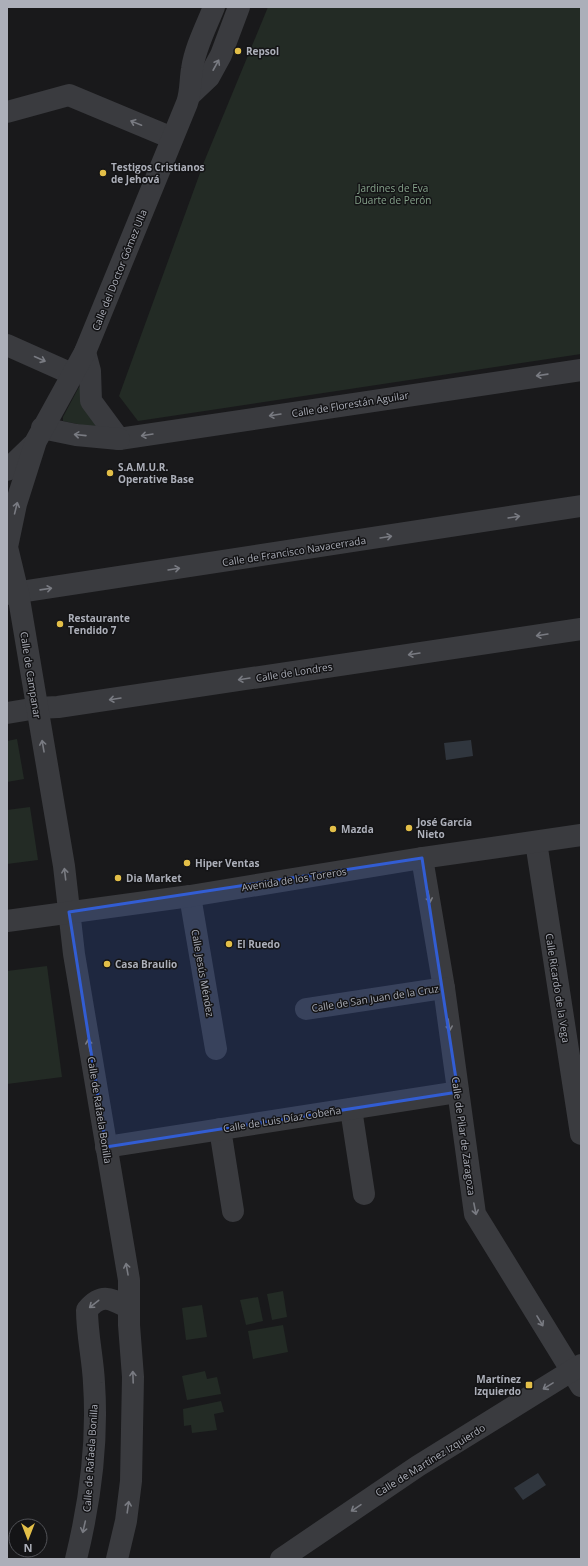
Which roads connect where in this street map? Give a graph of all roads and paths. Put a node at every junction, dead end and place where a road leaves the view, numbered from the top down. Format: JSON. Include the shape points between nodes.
{"nodes":[{"id":1,"x":214,"y":7,"type":"edge"},
{"id":2,"x":238,"y":7,"type":"edge"},
{"id":3,"x":191,"y":94,"type":"junction"},
{"id":4,"x":7,"y":112,"type":"edge"},
{"id":5,"x":172,"y":138,"type":"junction"},
{"id":6,"x":7,"y":345,"type":"edge"},
{"id":7,"x":85,"y":352,"type":"junction"},
{"id":8,"x":581,"y":370,"type":"edge"},
{"id":9,"x":72,"y":374,"type":"junction"},
{"id":10,"x":39,"y":434,"type":"junction"},
{"id":11,"x":119,"y":439,"type":"junction"},
{"id":12,"x":7,"y":470,"type":"edge"},
{"id":13,"x":581,"y":506,"type":"edge"},
{"id":14,"x":7,"y":547,"type":"edge"},
{"id":15,"x":13,"y":594,"type":"edge"},
{"id":16,"x":581,"y":629,"type":"edge"},
{"id":17,"x":36,"y":708,"type":"junction"},
{"id":18,"x":7,"y":713,"type":"edge"},
{"id":19,"x":581,"y":835,"type":"edge"},
{"id":20,"x":536,"y":842,"type":"junction"},
{"id":21,"x":422,"y":858,"type":"junction"},
{"id":22,"x":190,"y":896,"type":"junction"},
{"id":23,"x":70,"y":912,"type":"junction"},
{"id":24,"x":7,"y":921,"type":"edge"},
{"id":25,"x":444,"y":988,"type":"junction"},
{"id":26,"x":306,"y":1009,"type":"dead end"},
{"id":27,"x":216,"y":1049,"type":"dead end"},
{"id":28,"x":458,"y":1092,"type":"junction"},
{"id":29,"x":351,"y":1109,"type":"junction"},
{"id":30,"x":220,"y":1129,"type":"junction"},
{"id":31,"x":581,"y":1134,"type":"edge"},
{"id":32,"x":106,"y":1147,"type":"junction"},
{"id":33,"x":364,"y":1194,"type":"dead end"},
{"id":34,"x":233,"y":1211,"type":"dead end"},
{"id":35,"x":129,"y":1308,"type":"junction"},
{"id":36,"x":578,"y":1375,"type":"edge"},
{"id":37,"x":290,"y":1557,"type":"edge"},
{"id":38,"x":76,"y":1559,"type":"edge"},
{"id":39,"x":117,"y":1559,"type":"edge"}],
"edges":[{"from":1,"to":3,"type":"street","name":"Calle del Doctor Gómez Ulla","via":[[196,50]]},
{"from":3,"to":2,"type":"street","name":"Calle del Doctor Gómez Ulla","one_way":true,"via":[[209,77],[221,55]]},
{"from":3,"to":5,"type":"street","name":"Calle del Doctor Gómez Ulla"},
{"from":5,"to":4,"type":"street","one_way":true,"via":[[69,95]]},
{"from":5,"to":7,"type":"street","name":"Calle del Doctor Gómez Ulla"},
{"from":6,"to":9,"type":"street","one_way":true},
{"from":7,"to":9,"type":"street","name":"Calle del Doctor Gómez Ulla"},
{"from":7,"to":11,"type":"street","via":[[90,371],[91,401]]},
{"from":8,"to":11,"type":"street","name":"Calle de Florestán Aguilar","one_way":true},
{"from":9,"to":10,"type":"street","name":"Calle del Doctor Gómez Ulla"},
{"from":11,"to":10,"type":"street","name":"Calle de Florestán Aguilar","one_way":true},
{"from":10,"to":12,"type":"street"},
{"from":14,"to":10,"type":"street","name":"Calle de Campanar","one_way":true,"via":[[16,504]]},
{"from":15,"to":13,"type":"street","name":"Calle de Francisco Navacerrada","one_way":true},
{"from":14,"to":15,"type":"street","name":"Calle de Campanar"},
{"from":15,"to":17,"type":"street","name":"Calle de Campanar"},
{"from":16,"to":17,"type":"street","name":"Calle de Londres","one_way":true,"via":[[58,707]]},
{"from":17,"to":18,"type":"street","name":"Calle de Londres"},
{"from":23,"to":17,"type":"street","name":"Calle de Campanar","one_way":true},
{"from":19,"to":20,"type":"street","name":"Avenida de los Toreros"},
{"from":20,"to":21,"type":"street","name":"Avenida de los Toreros"},
{"from":20,"to":31,"type":"street","name":"Calle Ricardo de la Vega"},
{"from":21,"to":22,"type":"street","name":"Avenida de los Toreros"},
{"from":21,"to":25,"type":"street","name":"Calle de Pilar de Zaragoza","one_way":true},
{"from":22,"to":23,"type":"street","name":"Avenida de los Toreros"},
{"from":22,"to":27,"type":"street","name":"Calle Jesús Méndez"},
{"from":23,"to":24,"type":"street","name":"Avenida de los Toreros"},
{"from":32,"to":23,"type":"street","name":"Calle de Rafaela Bonilla","one_way":true,"via":[[74,954]]},
{"from":25,"to":26,"type":"street","name":"Calle de San Juan de la Cruz"},
{"from":25,"to":28,"type":"street","name":"Calle de Pilar de Zaragoza","one_way":true},
{"from":28,"to":29,"type":"street","name":"Calle de Luis Díaz Cobeña"},
{"from":28,"to":36,"type":"street","name":"Calle de Pilar de Zaragoza","one_way":true,"via":[[475,1214]]},
{"from":29,"to":30,"type":"street","name":"Calle de Luis Díaz Cobeña"},
{"from":29,"to":33,"type":"street"},
{"from":30,"to":32,"type":"street","name":"Calle de Luis Díaz Cobeña"},
{"from":30,"to":34,"type":"street"},
{"from":35,"to":32,"type":"street","name":"Calle de Rafaela Bonilla","one_way":true,"via":[[129,1280]]},
{"from":35,"to":38,"type":"street","name":"Calle de Rafaela Bonilla","one_way":true,"via":[[112,1299],[102,1298],[87,1310],[87,1333],[94,1383],[94,1430],[86,1517]]},
{"from":39,"to":35,"type":"street","name":"Calle de Rafaela Bonilla","one_way":true,"via":[[126,1521],[131,1481],[133,1377]]},
{"from":36,"to":37,"type":"street","name":"Calle de Martínez Izquierdo","one_way":true,"via":[[418,1466]]}]}
